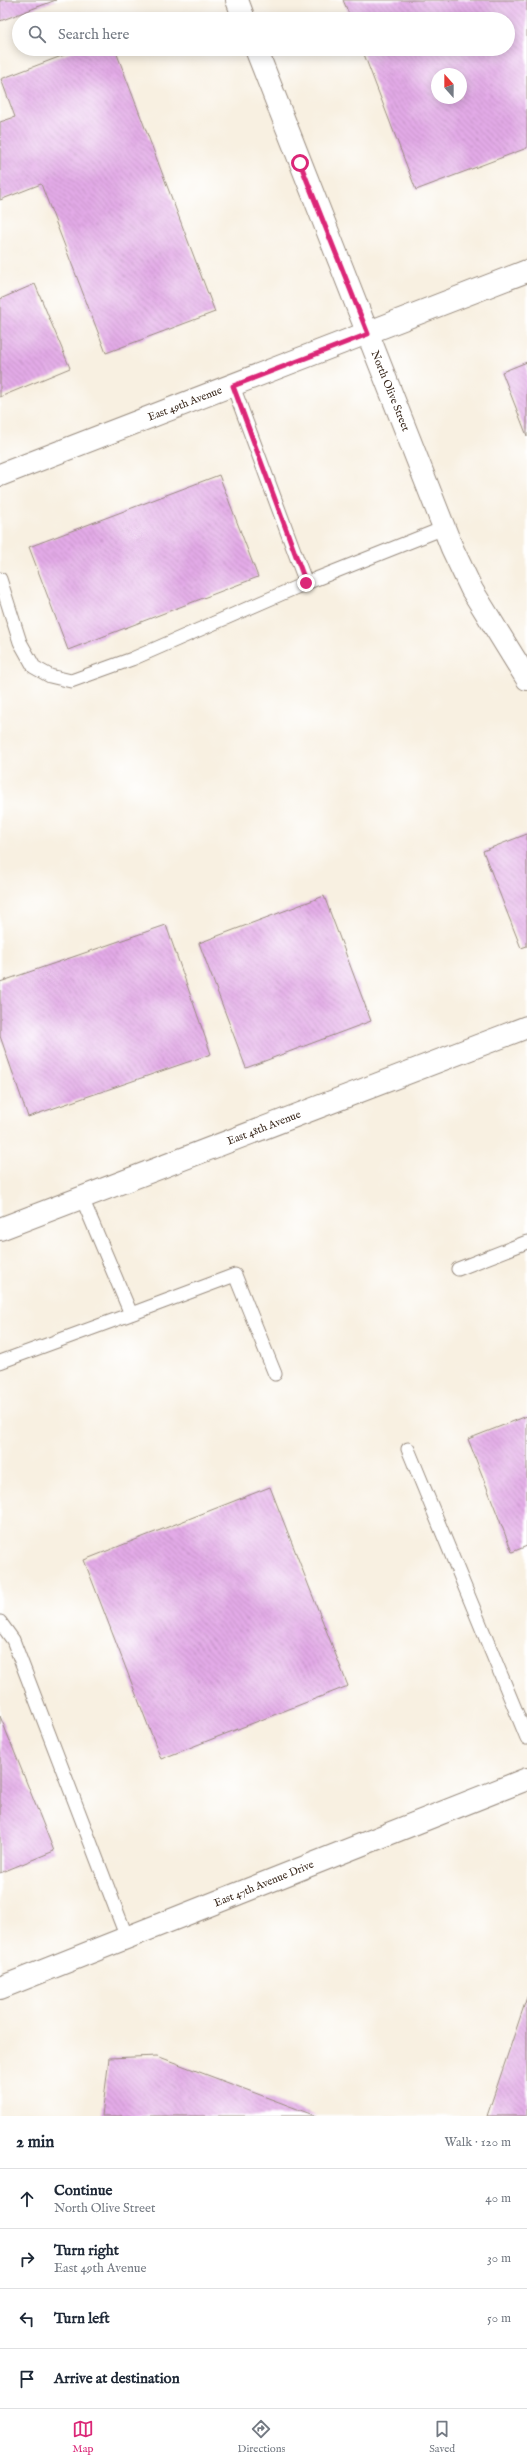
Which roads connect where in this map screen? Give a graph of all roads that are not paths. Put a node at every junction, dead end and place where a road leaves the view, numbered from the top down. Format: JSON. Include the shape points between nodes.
{"nodes":[{"id":1,"x":237,"y":0,"type":"edge"},
{"id":2,"x":241,"y":12,"type":"edge"},
{"id":3,"x":259,"y":56,"type":"edge"},
{"id":4,"x":527,"y":271,"type":"edge"},
{"id":5,"x":368,"y":334,"type":"junction"},
{"id":6,"x":233,"y":386,"type":"junction"},
{"id":7,"x":0,"y":475,"type":"edge"},
{"id":8,"x":444,"y":528,"type":"junction"},
{"id":9,"x":0,"y":579,"type":"edge"},
{"id":10,"x":306,"y":583,"type":"junction"},
{"id":11,"x":527,"y":679,"type":"edge"},
{"id":12,"x":527,"y":1027,"type":"edge"},
{"id":13,"x":82,"y":1198,"type":"junction"},
{"id":14,"x":0,"y":1229,"type":"edge"},
{"id":15,"x":527,"y":1242,"type":"edge"},
{"id":16,"x":458,"y":1269,"type":"dead end"},
{"id":17,"x":131,"y":1314,"type":"junction"},
{"id":18,"x":0,"y":1362,"type":"edge"},
{"id":19,"x":275,"y":1374,"type":"dead end"},
{"id":20,"x":408,"y":1449,"type":"dead end"},
{"id":21,"x":0,"y":1622,"type":"edge"},
{"id":22,"x":527,"y":1738,"type":"edge"},
{"id":23,"x":527,"y":1779,"type":"edge"},
{"id":24,"x":127,"y":1938,"type":"junction"},
{"id":25,"x":0,"y":1988,"type":"edge"}],
"edges":[{"from":1,"to":2,"type":"street"},
{"from":3,"to":5,"type":"street","name":"North Olive Street"},
{"from":4,"to":5,"type":"street","name":"East 49th Avenue"},
{"from":5,"to":6,"type":"street","name":"East 49th Avenue"},
{"from":5,"to":8,"type":"street","name":"North Olive Street"},
{"from":6,"to":7,"type":"street","name":"East 49th Avenue"},
{"from":6,"to":10,"type":"lane"},
{"from":8,"to":10,"type":"lane"},
{"from":8,"to":11,"type":"street","name":"North Olive Street","via":[[472,590]]},
{"from":9,"to":10,"type":"lane","via":[[20,642],[34,667],[50,676],[71,681],[132,659]]},
{"from":12,"to":13,"type":"street","name":"East 48th Avenue"},
{"from":13,"to":14,"type":"street","name":"East 48th Avenue"},
{"from":13,"to":17,"type":"lane"},
{"from":15,"to":16,"type":"lane"},
{"from":17,"to":18,"type":"lane"},
{"from":17,"to":19,"type":"lane","via":[[235,1275]]},
{"from":20,"to":22,"type":"lane"},
{"from":21,"to":24,"type":"lane","via":[[13,1640]]},
{"from":23,"to":24,"type":"street","name":"East 47th Avenue Drive"},
{"from":24,"to":25,"type":"street","name":"East 47th Avenue Drive"}]}
